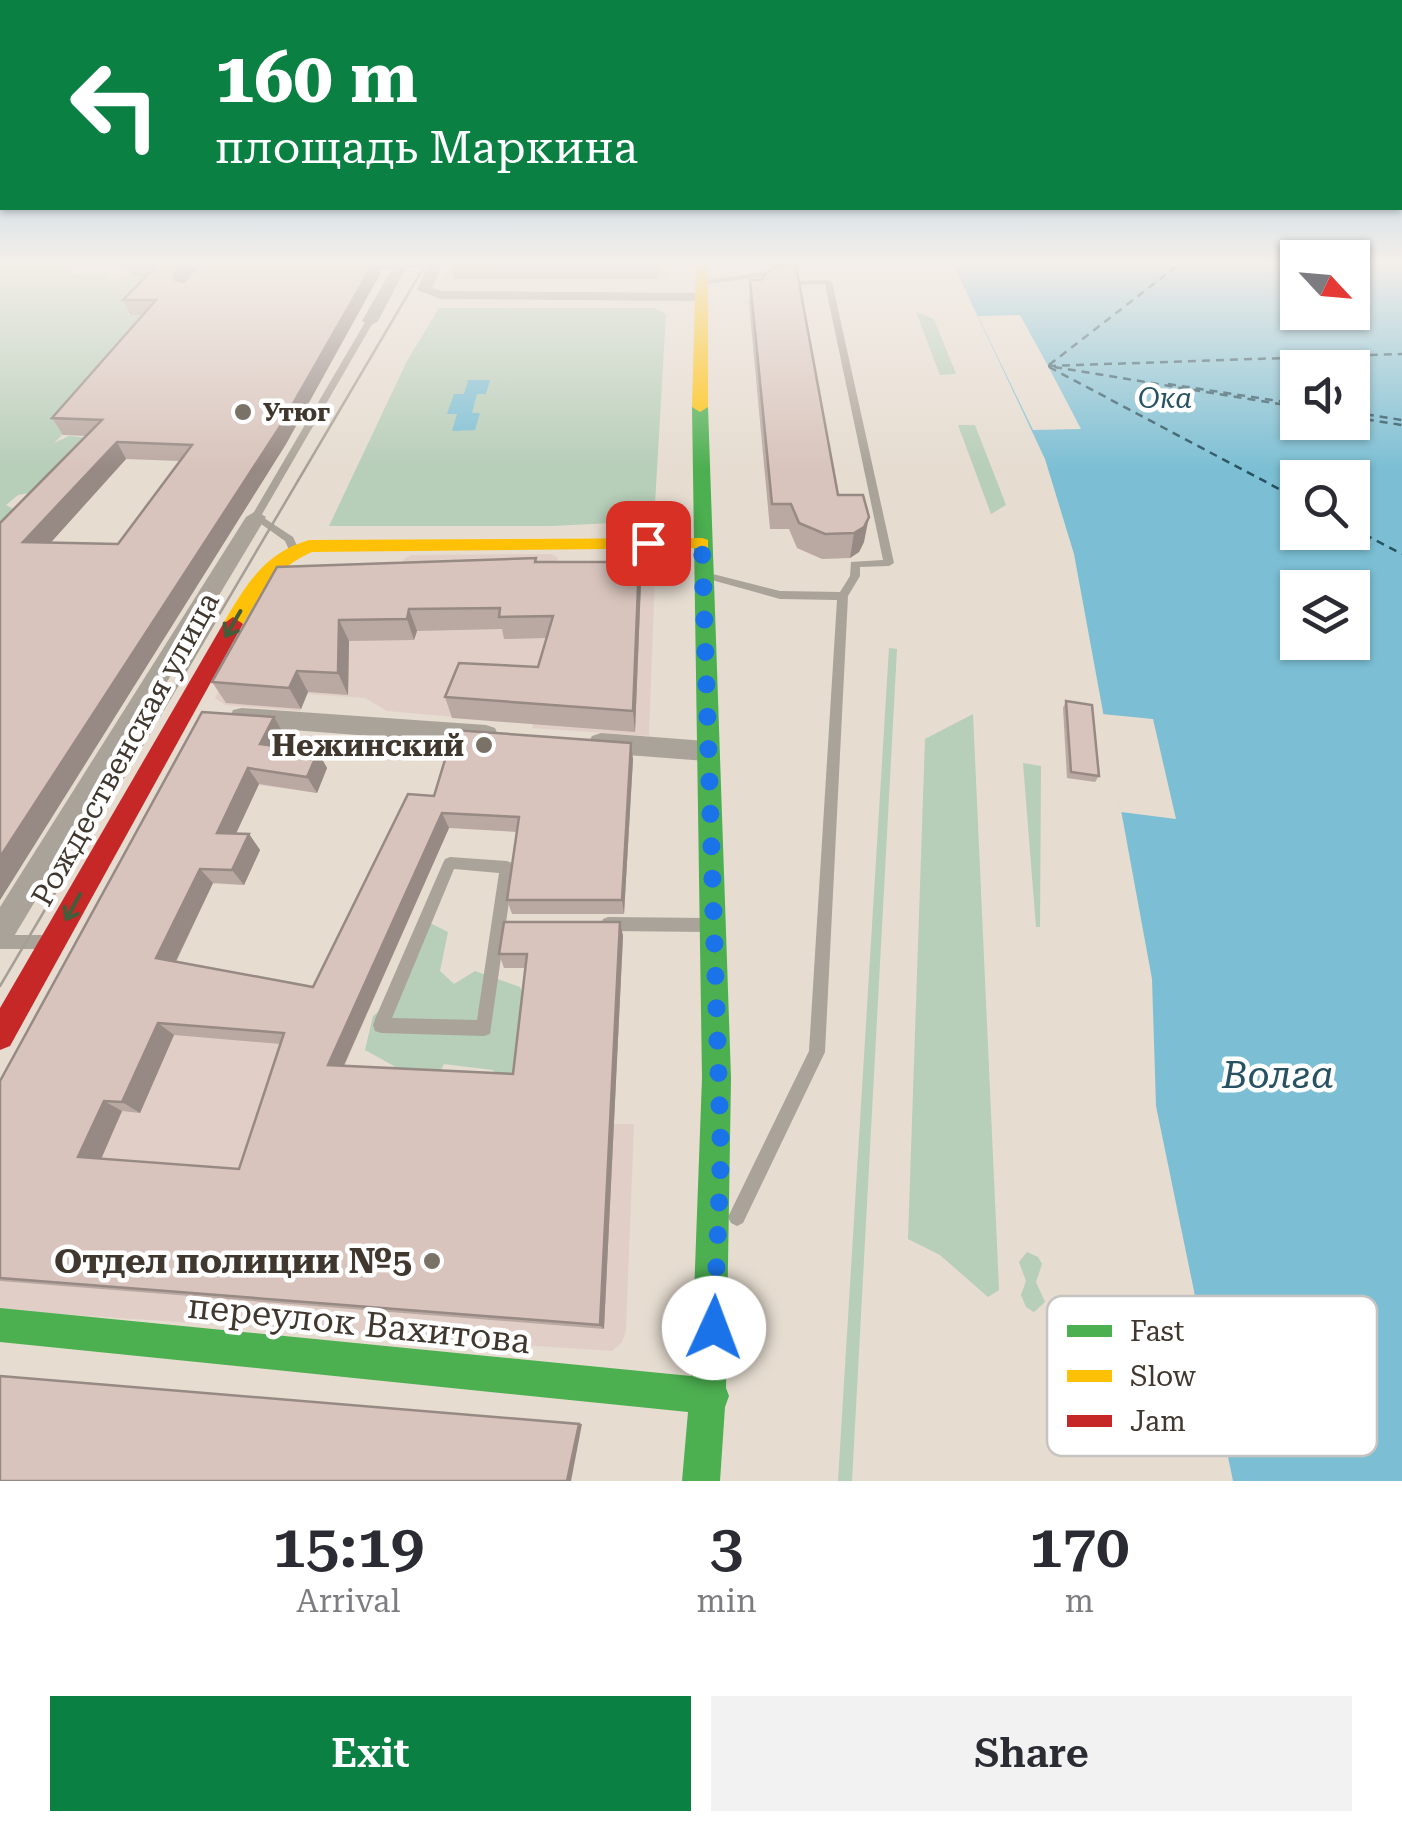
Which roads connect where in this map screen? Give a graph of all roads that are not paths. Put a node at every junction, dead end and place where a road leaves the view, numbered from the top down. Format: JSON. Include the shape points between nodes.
{"nodes":[{"id":1,"x":364,"y":331,"type":"edge"},
{"id":2,"x":701,"y":331,"type":"edge"},
{"id":3,"x":839,"y":331,"type":"edge"},
{"id":4,"x":256,"y":517,"type":"junction"},
{"id":5,"x":702,"y":544,"type":"junction"},
{"id":6,"x":294,"y":550,"type":"junction"},
{"id":7,"x":702,"y":574,"type":"junction"},
{"id":8,"x":842,"y":596,"type":"junction"},
{"id":9,"x":182,"y":713,"type":"junction"},
{"id":10,"x":507,"y":736,"type":"edge"},
{"id":11,"x":584,"y":742,"type":"edge"},
{"id":12,"x":706,"y":751,"type":"junction"},
{"id":13,"x":586,"y":924,"type":"edge"},
{"id":14,"x":504,"y":925,"type":"joint"},
{"id":15,"x":715,"y":925,"type":"junction"},
{"id":16,"x":0,"y":933,"type":"edge"},
{"id":17,"x":0,"y":942,"type":"edge"},
{"id":18,"x":53,"y":942,"type":"junction"},
{"id":19,"x":0,"y":1036,"type":"edge"},
{"id":20,"x":716,"y":1260,"type":"junction"},
{"id":21,"x":0,"y":1325,"type":"edge"},
{"id":22,"x":711,"y":1396,"type":"junction"},
{"id":23,"x":701,"y":1481,"type":"edge"}],
"edges":[{"from":1,"to":4,"type":"lane","name":"Рождественская улица"},
{"from":2,"to":5,"type":"street"},
{"from":3,"to":8,"type":"lane","via":[[889,562],[855,564],[856,576]]},
{"from":4,"to":6,"type":"lane"},
{"from":4,"to":16,"type":"street","name":"Рождественская улица"},
{"from":5,"to":6,"type":"street"},
{"from":5,"to":7,"type":"street"},
{"from":6,"to":9,"type":"street","name":"Рождественская улица","one_way":true,"via":[[259,579]]},
{"from":7,"to":8,"type":"lane","via":[[780,595]]},
{"from":7,"to":12,"type":"street"},
{"from":8,"to":20,"type":"lane","via":[[817,1052]]},
{"from":9,"to":10,"type":"street"},
{"from":9,"to":18,"type":"street","name":"Рождественская улица","one_way":true},
{"from":11,"to":12,"type":"street"},
{"from":12,"to":15,"type":"street"},
{"from":13,"to":15,"type":"lane"},
{"from":14,"to":14,"type":"lane","via":[[507,868],[450,863],[381,1025],[484,1028]]},
{"from":15,"to":20,"type":"street","via":[[721,1154]]},
{"from":17,"to":18,"type":"lane"},
{"from":18,"to":19,"type":"street","name":"Рождественская улица"},
{"from":20,"to":22,"type":"street"},
{"from":21,"to":22,"type":"street","name":"переулок Вахитова"},
{"from":22,"to":23,"type":"street"}]}
